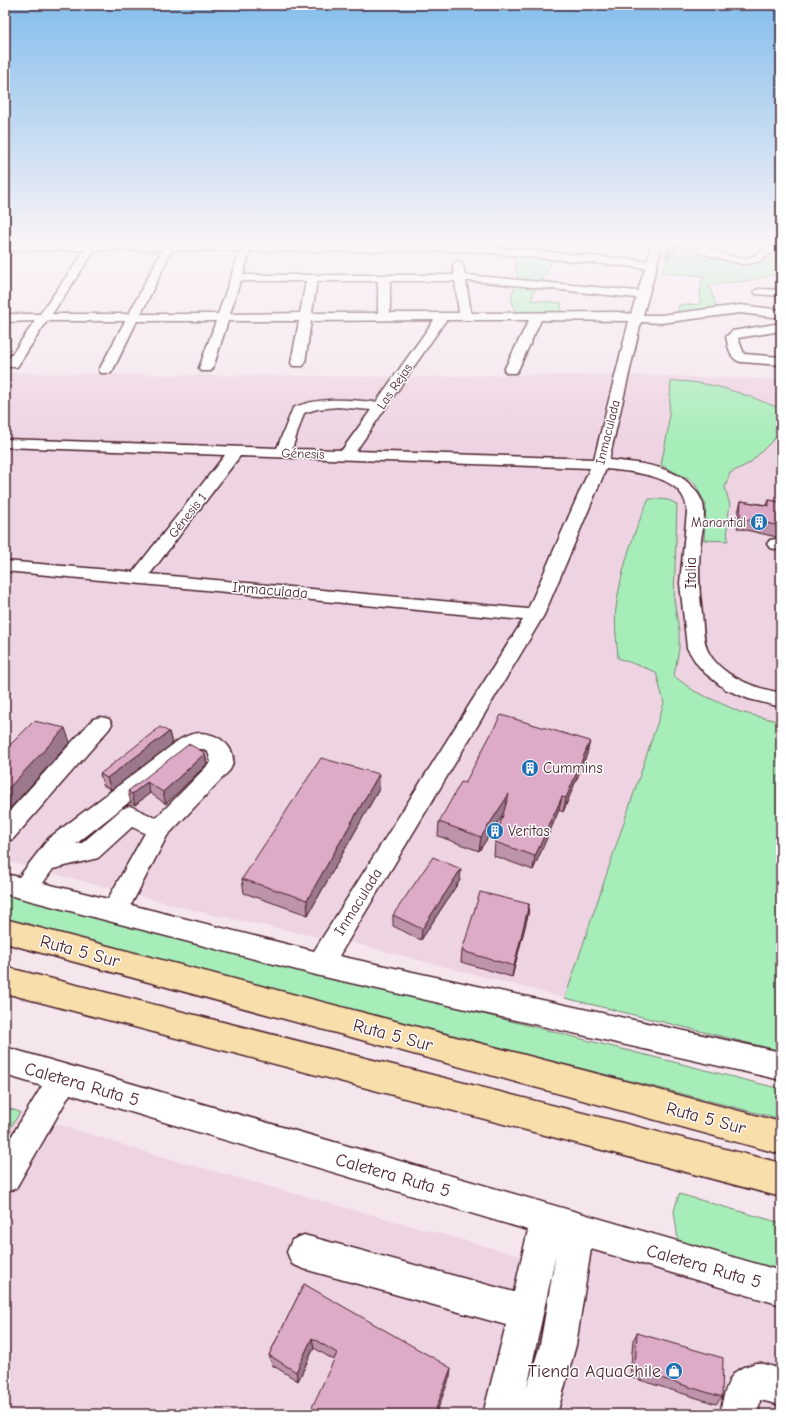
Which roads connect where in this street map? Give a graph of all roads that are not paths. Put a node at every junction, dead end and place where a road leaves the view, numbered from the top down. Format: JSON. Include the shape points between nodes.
{"nodes":[{"id":1,"x":51,"y":309,"type":"edge"},
{"id":2,"x":137,"y":309,"type":"edge"},
{"id":3,"x":226,"y":309,"type":"edge"},
{"id":4,"x":307,"y":309,"type":"edge"},
{"id":5,"x":384,"y":309,"type":"edge"},
{"id":6,"x":465,"y":309,"type":"edge"},
{"id":7,"x":638,"y":309,"type":"edge"},
{"id":8,"x":738,"y":309,"type":"edge"},
{"id":9,"x":742,"y":309,"type":"edge"},
{"id":10,"x":781,"y":314,"type":"edge"},
{"id":11,"x":466,"y":316,"type":"junction"},
{"id":12,"x":536,"y":316,"type":"junction"},
{"id":13,"x":306,"y":317,"type":"junction"},
{"id":14,"x":384,"y":317,"type":"junction"},
{"id":15,"x":442,"y":317,"type":"junction"},
{"id":16,"x":5,"y":318,"type":"edge"},
{"id":17,"x":45,"y":318,"type":"junction"},
{"id":18,"x":133,"y":318,"type":"junction"},
{"id":19,"x":223,"y":318,"type":"junction"},
{"id":20,"x":636,"y":318,"type":"junction"},
{"id":21,"x":781,"y":327,"type":"edge"},
{"id":22,"x":12,"y":347,"type":"dead end"},
{"id":23,"x":25,"y":347,"type":"junction"},
{"id":24,"x":781,"y":361,"type":"edge"},
{"id":25,"x":298,"y":363,"type":"dead end"},
{"id":26,"x":12,"y":364,"type":"dead end"},
{"id":27,"x":206,"y":368,"type":"dead end"},
{"id":28,"x":106,"y":370,"type":"dead end"},
{"id":29,"x":511,"y":370,"type":"dead end"},
{"id":30,"x":380,"y":406,"type":"junction"},
{"id":31,"x":5,"y":443,"type":"edge"},
{"id":32,"x":236,"y":451,"type":"junction"},
{"id":33,"x":283,"y":452,"type":"junction"},
{"id":34,"x":346,"y":455,"type":"junction"},
{"id":35,"x":600,"y":464,"type":"junction"},
{"id":36,"x":5,"y":566,"type":"edge"},
{"id":37,"x":138,"y":578,"type":"junction"},
{"id":38,"x":535,"y":615,"type":"junction"},
{"id":39,"x":781,"y":700,"type":"edge"},
{"id":40,"x":101,"y":724,"type":"dead end"},
{"id":41,"x":159,"y":830,"type":"junction"},
{"id":42,"x":5,"y":832,"type":"edge"},
{"id":43,"x":46,"y":861,"type":"junction"},
{"id":44,"x":14,"y":887,"type":"edge"},
{"id":45,"x":114,"y":910,"type":"junction"},
{"id":46,"x":5,"y":931,"type":"edge"},
{"id":47,"x":320,"y":964,"type":"junction"},
{"id":48,"x":5,"y":980,"type":"edge"},
{"id":49,"x":5,"y":1062,"type":"edge"},
{"id":50,"x":781,"y":1066,"type":"edge"},
{"id":51,"x":62,"y":1078,"type":"junction"},
{"id":52,"x":781,"y":1138,"type":"edge"},
{"id":53,"x":5,"y":1177,"type":"edge"},
{"id":54,"x":781,"y":1180,"type":"edge"},
{"id":55,"x":562,"y":1225,"type":"junction"},
{"id":56,"x":304,"y":1252,"type":"dead end"},
{"id":57,"x":781,"y":1288,"type":"edge"},
{"id":58,"x":527,"y":1313,"type":"junction"},
{"id":59,"x":781,"y":1387,"type":"edge"},
{"id":60,"x":502,"y":1414,"type":"edge"},
{"id":61,"x":538,"y":1414,"type":"edge"},
{"id":62,"x":739,"y":1414,"type":"edge"}],
"edges":[{"from":1,"to":17,"type":"street"},
{"from":2,"to":18,"type":"street"},
{"from":3,"to":19,"type":"street"},
{"from":4,"to":13,"type":"street"},
{"from":5,"to":14,"type":"street"},
{"from":6,"to":11,"type":"street"},
{"from":7,"to":20,"type":"street","name":"Inmaculada"},
{"from":8,"to":20,"type":"street","via":[[661,319]]},
{"from":9,"to":10,"type":"street"},
{"from":11,"to":12,"type":"street"},
{"from":11,"to":15,"type":"street"},
{"from":12,"to":20,"type":"street"},
{"from":12,"to":29,"type":"street"},
{"from":13,"to":14,"type":"street"},
{"from":13,"to":19,"type":"street"},
{"from":13,"to":25,"type":"street"},
{"from":14,"to":15,"type":"street"},
{"from":15,"to":30,"type":"street","name":"Las Rejas"},
{"from":16,"to":17,"type":"street"},
{"from":17,"to":18,"type":"street"},
{"from":17,"to":23,"type":"street"},
{"from":18,"to":19,"type":"street"},
{"from":18,"to":28,"type":"street"},
{"from":19,"to":27,"type":"street"},
{"from":20,"to":35,"type":"street","name":"Inmaculada"},
{"from":21,"to":24,"type":"street","via":[[736,334],[732,337],[737,355],[741,358]]},
{"from":22,"to":23,"type":"street"},
{"from":23,"to":26,"type":"street"},
{"from":30,"to":33,"type":"street","via":[[308,406],[298,411]]},
{"from":30,"to":34,"type":"street","name":"Las Rejas"},
{"from":31,"to":32,"type":"street","name":"Génesis"},
{"from":32,"to":33,"type":"street","name":"Génesis"},
{"from":32,"to":37,"type":"street","name":"Génesis 1"},
{"from":33,"to":34,"type":"street","name":"Génesis"},
{"from":34,"to":35,"type":"street","name":"Génesis"},
{"from":35,"to":38,"type":"street","name":"Inmaculada"},
{"from":35,"to":39,"type":"street","name":"Italia","via":[[655,472],[678,483],[689,493],[695,505],[689,564],[697,648],[702,658],[718,675],[748,691]]},
{"from":36,"to":37,"type":"street","name":"Inmaculada"},
{"from":37,"to":38,"type":"street","name":"Inmaculada"},
{"from":38,"to":47,"type":"street","name":"Inmaculada"},
{"from":40,"to":42,"type":"street"},
{"from":41,"to":43,"type":"street","via":[[130,815],[90,851]]},
{"from":41,"to":43,"type":"street","via":[[222,764],[223,758],[219,748],[203,740],[187,745],[58,845]]},
{"from":41,"to":45,"type":"street"},
{"from":43,"to":44,"type":"street"},
{"from":44,"to":45,"type":"street"},
{"from":45,"to":47,"type":"street"},
{"from":46,"to":52,"type":"highway","name":"Ruta 5 Sur"},
{"from":47,"to":50,"type":"street"},
{"from":48,"to":54,"type":"highway"},
{"from":49,"to":51,"type":"street","name":"Caletera Ruta 5"},
{"from":51,"to":53,"type":"street"},
{"from":51,"to":55,"type":"street","name":"Caletera Ruta 5"},
{"from":55,"to":57,"type":"street","name":"Caletera Ruta 5"},
{"from":55,"to":58,"type":"street"},
{"from":55,"to":61,"type":"street","via":[[558,1345]]},
{"from":56,"to":58,"type":"street"},
{"from":58,"to":60,"type":"street"},
{"from":59,"to":62,"type":"street","via":[[760,1380],[752,1382],[742,1394]]}]}
